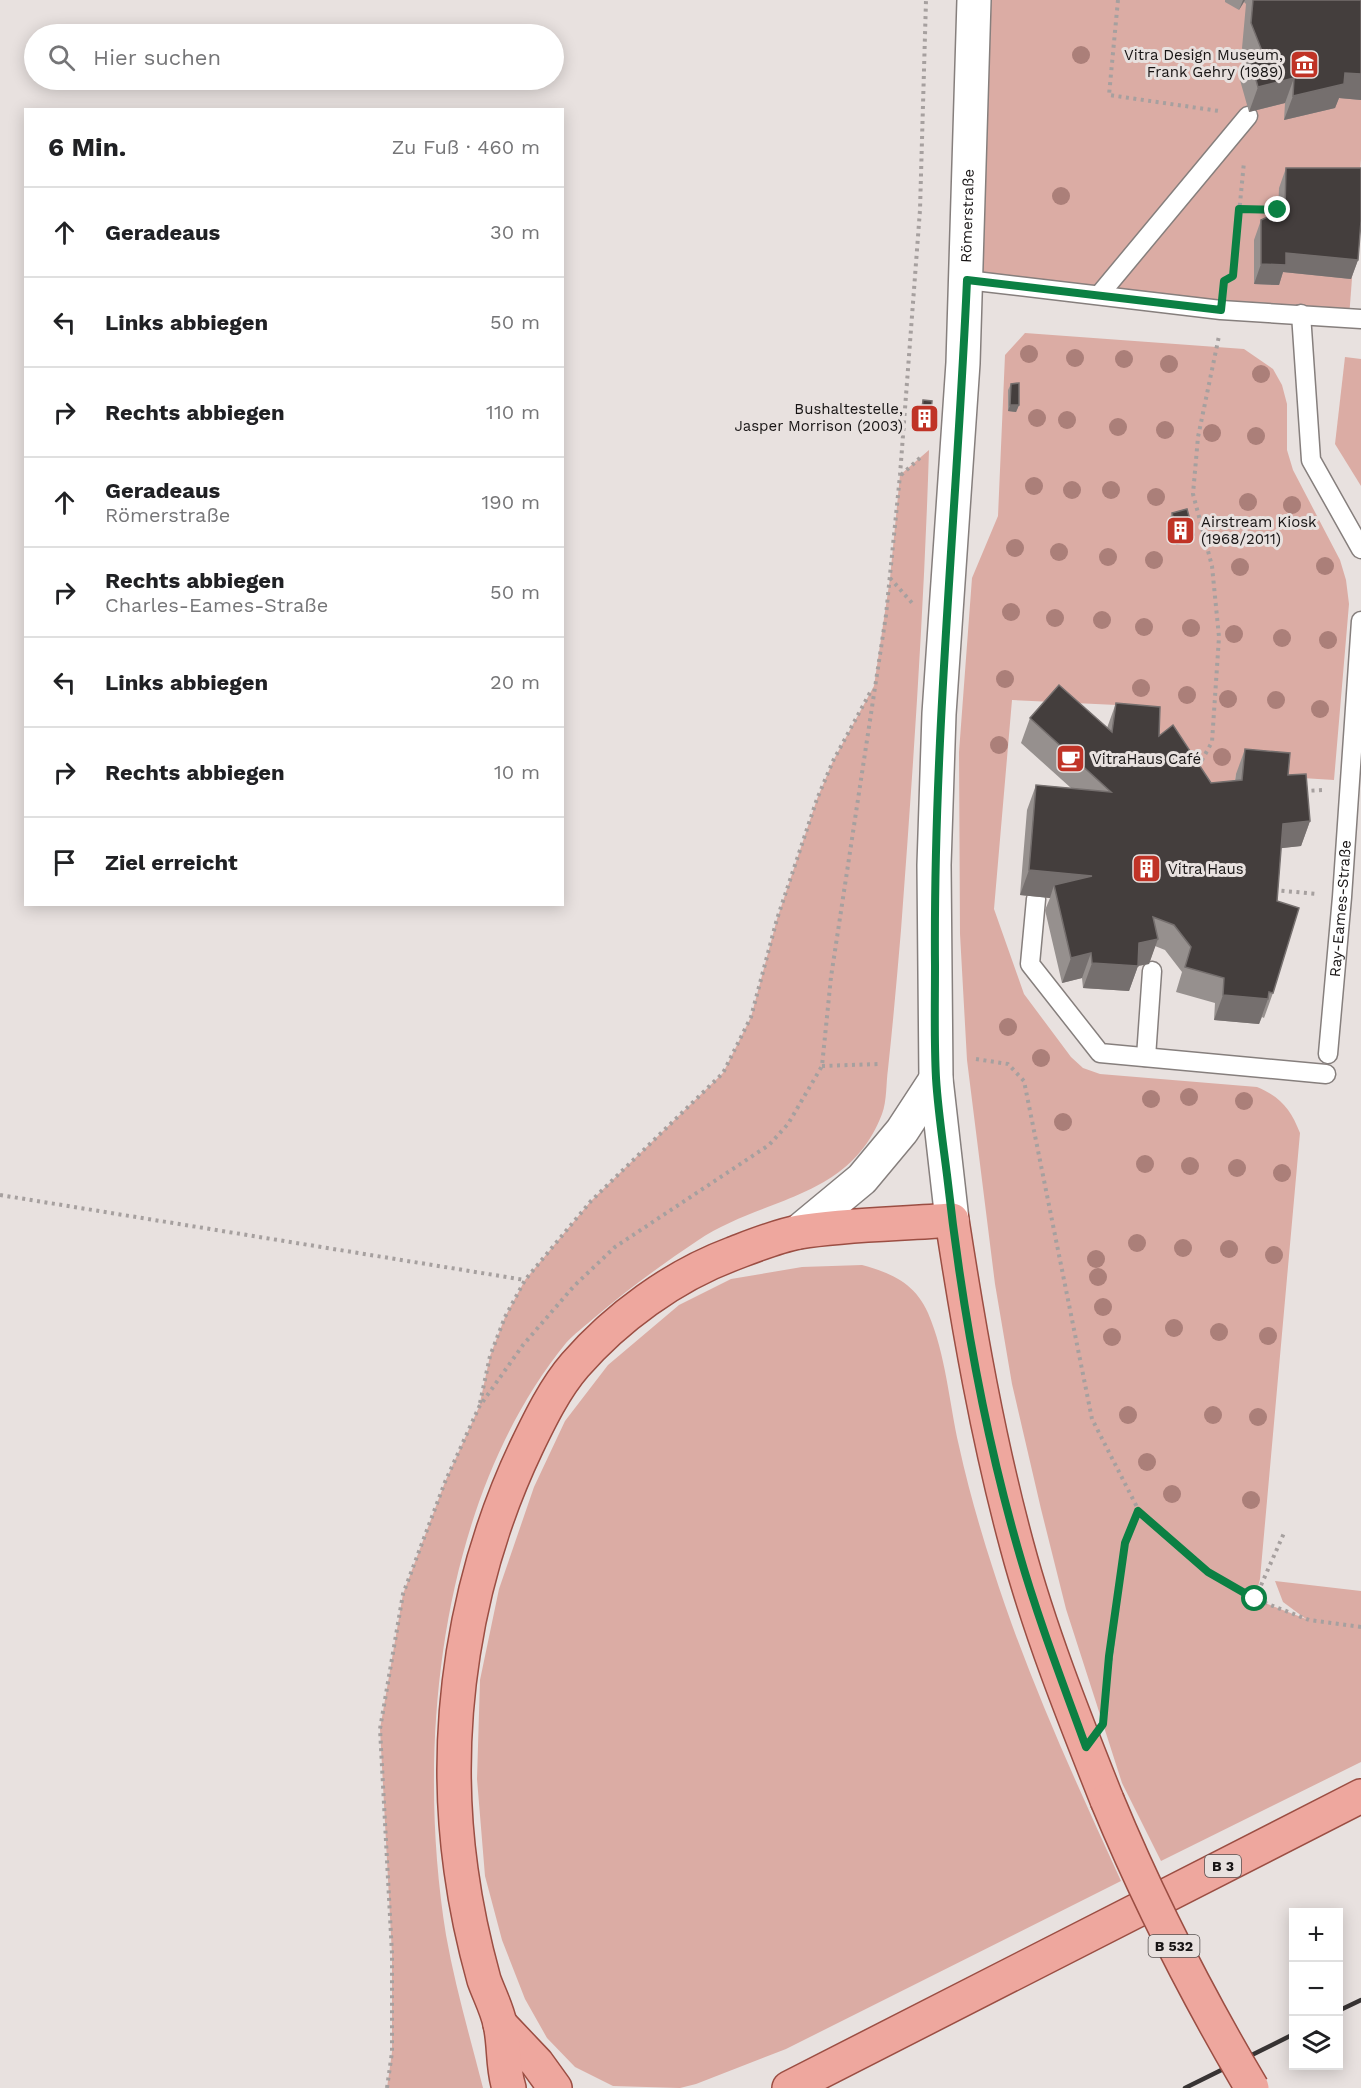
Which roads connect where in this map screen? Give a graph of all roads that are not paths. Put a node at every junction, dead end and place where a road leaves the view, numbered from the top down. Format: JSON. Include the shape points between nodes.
{"nodes":[{"id":1,"x":974,"y":0,"type":"edge"},
{"id":2,"x":1248,"y":116,"type":"road end"},
{"id":3,"x":967,"y":280,"type":"junction"},
{"id":4,"x":1100,"y":294,"type":"junction"},
{"id":5,"x":1301,"y":314,"type":"junction"},
{"id":6,"x":1361,"y":319,"type":"edge"},
{"id":7,"x":1361,"y":549,"type":"edge"},
{"id":8,"x":1361,"y":621,"type":"edge"},
{"id":9,"x":1036,"y":899,"type":"edge"},
{"id":10,"x":1152,"y":971,"type":"edge"},
{"id":11,"x":1328,"y":1054,"type":"dead end"},
{"id":12,"x":1146,"y":1057,"type":"junction"},
{"id":13,"x":1326,"y":1074,"type":"dead end"},
{"id":14,"x":936,"y":1079,"type":"junction"},
{"id":15,"x":952,"y":1220,"type":"junction"},
{"id":16,"x":798,"y":1232,"type":"junction"},
{"id":17,"x":1361,"y":1797,"type":"edge"},
{"id":18,"x":500,"y":2024,"type":"junction"},
{"id":19,"x":556,"y":2085,"type":"edge"},
{"id":20,"x":508,"y":2088,"type":"edge"},
{"id":21,"x":789,"y":2088,"type":"edge"},
{"id":22,"x":1252,"y":2088,"type":"edge"}],
"edges":[{"from":1,"to":3,"type":"street","name":"Römerstraße"},
{"from":2,"to":4,"type":"lane"},
{"from":3,"to":4,"type":"lane"},
{"from":3,"to":14,"type":"street","name":"Römerstraße","via":[[938,749],[934,865]]},
{"from":4,"to":5,"type":"lane","via":[[1221,310]]},
{"from":5,"to":6,"type":"lane"},
{"from":5,"to":7,"type":"lane","via":[[1311,460]]},
{"from":8,"to":11,"type":"lane","name":"Ray-Eames-Straße"},
{"from":9,"to":12,"type":"lane","via":[[1030,964],[1100,1053]]},
{"from":10,"to":12,"type":"lane"},
{"from":12,"to":13,"type":"lane"},
{"from":14,"to":15,"type":"street","name":"Römerstraße"},
{"from":14,"to":16,"type":"street","via":[[902,1131],[862,1179]]},
{"from":15,"to":16,"type":"main road"},
{"from":15,"to":22,"type":"main road","number":"B 532","bridge":true,"via":[[987,1421],[1018,1548],[1049,1648],[1129,1854],[1219,2032]]},
{"from":16,"to":18,"type":"main road","via":[[730,1255],[671,1284],[617,1324],[574,1366],[541,1417],[514,1474],[473,1598],[461,1660],[456,1725],[460,1867],[470,1924]]},
{"from":17,"to":21,"type":"main road","number":"B 3"},
{"from":18,"to":19,"type":"main road"},
{"from":18,"to":20,"type":"main road"}]}
